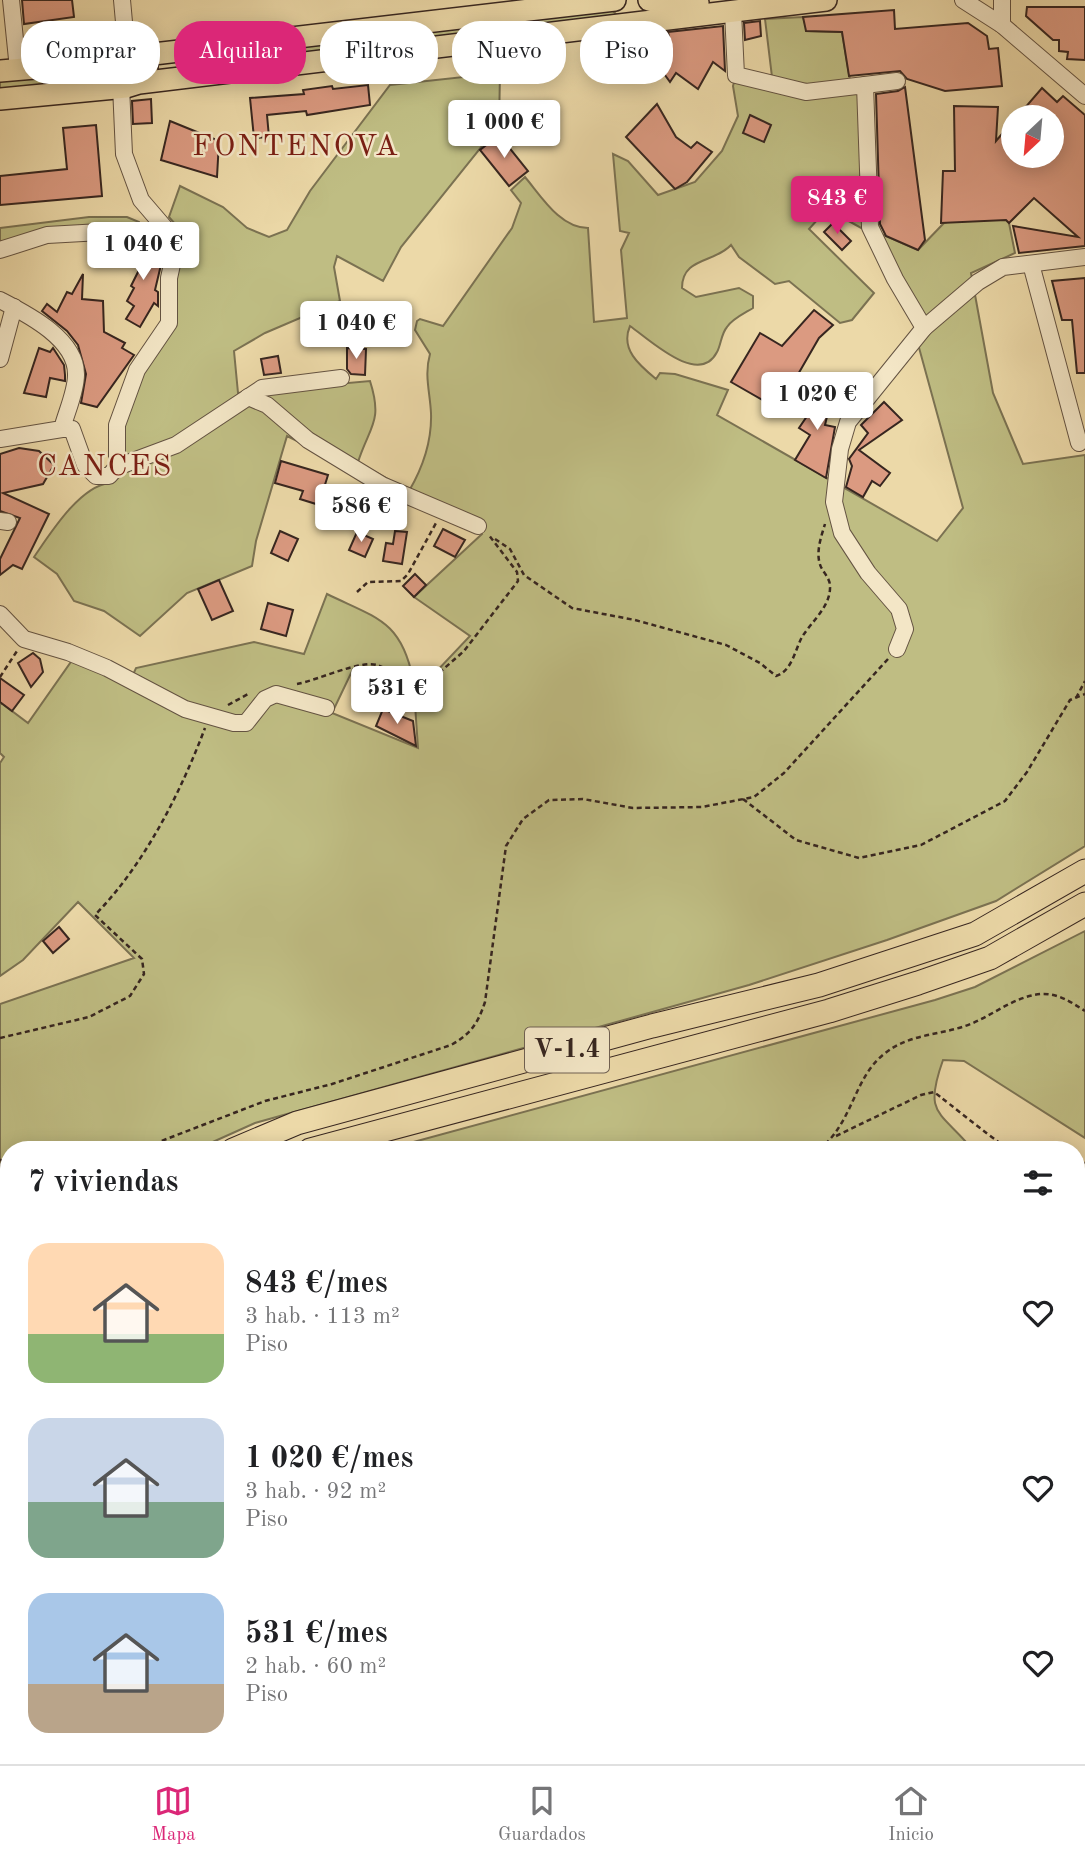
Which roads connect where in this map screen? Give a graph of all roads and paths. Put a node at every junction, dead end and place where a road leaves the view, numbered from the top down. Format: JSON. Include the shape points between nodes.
{"nodes":[{"id":1,"x":11,"y":0,"type":"edge"},
{"id":2,"x":122,"y":0,"type":"edge"},
{"id":3,"x":615,"y":0,"type":"edge"},
{"id":4,"x":649,"y":0,"type":"edge"},
{"id":5,"x":826,"y":0,"type":"edge"},
{"id":6,"x":963,"y":0,"type":"edge"},
{"id":7,"x":1002,"y":0,"type":"edge"},
{"id":8,"x":583,"y":2,"type":"edge"},
{"id":9,"x":979,"y":5,"type":"edge"},
{"id":10,"x":730,"y":6,"type":"edge"},
{"id":11,"x":124,"y":21,"type":"edge"},
{"id":12,"x":1002,"y":25,"type":"junction"},
{"id":13,"x":160,"y":53,"type":"edge"},
{"id":14,"x":9,"y":70,"type":"edge"},
{"id":15,"x":897,"y":81,"type":"dead end"},
{"id":16,"x":126,"y":85,"type":"junction"},
{"id":17,"x":865,"y":85,"type":"junction"},
{"id":18,"x":1085,"y":96,"type":"edge"},
{"id":19,"x":0,"y":99,"type":"edge"},
{"id":20,"x":177,"y":242,"type":"junction"},
{"id":21,"x":0,"y":250,"type":"edge"},
{"id":22,"x":1085,"y":257,"type":"edge"},
{"id":23,"x":1031,"y":264,"type":"junction"},
{"id":24,"x":7,"y":303,"type":"edge"},
{"id":25,"x":924,"y":328,"type":"junction"},
{"id":26,"x":0,"y":359,"type":"edge"},
{"id":27,"x":341,"y":378,"type":"dead end"},
{"id":28,"x":248,"y":397,"type":"junction"},
{"id":29,"x":62,"y":429,"type":"junction"},
{"id":30,"x":2,"y":434,"type":"edge"},
{"id":31,"x":1079,"y":443,"type":"dead end"},
{"id":32,"x":117,"y":467,"type":"junction"},
{"id":33,"x":834,"y":502,"type":"junction"},
{"id":34,"x":442,"y":511,"type":"junction"},
{"id":35,"x":484,"y":531,"type":"junction"},
{"id":36,"x":358,"y":592,"type":"dead end"},
{"id":37,"x":0,"y":614,"type":"edge"},
{"id":38,"x":24,"y":639,"type":"junction"},
{"id":39,"x":897,"y":649,"type":"joint"},
{"id":40,"x":0,"y":677,"type":"edge"},
{"id":41,"x":1085,"y":681,"type":"edge"},
{"id":42,"x":293,"y":684,"type":"dead end"},
{"id":43,"x":255,"y":691,"type":"dead end"},
{"id":44,"x":1085,"y":694,"type":"edge"},
{"id":45,"x":1076,"y":698,"type":"junction"},
{"id":46,"x":326,"y":708,"type":"dead end"},
{"id":47,"x":209,"y":716,"type":"junction"},
{"id":48,"x":743,"y":799,"type":"junction"},
{"id":49,"x":1085,"y":872,"type":"edge"},
{"id":50,"x":1085,"y":904,"type":"edge"},
{"id":51,"x":1085,"y":1011,"type":"edge"},
{"id":52,"x":0,"y":1038,"type":"edge"},
{"id":53,"x":836,"y":1136,"type":"junction"},
{"id":54,"x":161,"y":1141,"type":"edge"},
{"id":55,"x":254,"y":1141,"type":"edge"},
{"id":56,"x":343,"y":1141,"type":"edge"},
{"id":57,"x":830,"y":1141,"type":"edge"},
{"id":58,"x":996,"y":1141,"type":"edge"}],
"edges":[{"from":1,"to":14,"type":"street"},
{"from":2,"to":11,"type":"street"},
{"from":3,"to":8,"type":"main road"},
{"from":4,"to":10,"type":"main road","via":[[676,6]]},
{"from":5,"to":10,"type":"main road"},
{"from":6,"to":9,"type":"street"},
{"from":7,"to":12,"type":"street"},
{"from":8,"to":13,"type":"main road"},
{"from":9,"to":12,"type":"street"},
{"from":10,"to":16,"type":"main road"},
{"from":10,"to":17,"type":"street","via":[[737,75],[806,92]]},
{"from":12,"to":18,"type":"street"},
{"from":15,"to":17,"type":"street"},
{"from":16,"to":19,"type":"main road"},
{"from":16,"to":20,"type":"street","via":[[124,154],[141,200]]},
{"from":17,"to":25,"type":"street","via":[[870,227]]},
{"from":20,"to":21,"type":"street","via":[[101,232],[47,235]]},
{"from":20,"to":32,"type":"street","via":[[169,278],[169,323],[136,370],[117,425]]},
{"from":22,"to":23,"type":"street"},
{"from":23,"to":25,"type":"street","via":[[1003,267]]},
{"from":23,"to":31,"type":"street"},
{"from":24,"to":26,"type":"street"},
{"from":24,"to":29,"type":"street","via":[[58,338],[71,355],[76,375]]},
{"from":25,"to":33,"type":"street","via":[[848,422]]},
{"from":27,"to":28,"type":"street","via":[[262,388]]},
{"from":28,"to":32,"type":"street","via":[[176,445]]},
{"from":28,"to":34,"type":"street","via":[[267,405],[308,440],[372,479]]},
{"from":29,"to":30,"type":"street"},
{"from":29,"to":32,"type":"street","via":[[72,429],[85,465],[96,477],[109,476]]},
{"from":33,"to":35,"type":"path","via":[[819,553],[819,564],[830,583],[828,599],[791,662],[776,676],[726,645],[572,607],[524,575],[510,549]]},
{"from":33,"to":39,"type":"street","via":[[842,533],[899,609],[905,629]]},
{"from":34,"to":35,"type":"street"},
{"from":34,"to":36,"type":"path","via":[[401,581],[368,582]]},
{"from":35,"to":42,"type":"path","via":[[517,572],[518,581],[464,651],[432,679],[411,684],[378,665],[361,663],[322,679]]},
{"from":37,"to":38,"type":"street"},
{"from":38,"to":40,"type":"path"},
{"from":38,"to":47,"type":"street","via":[[68,652],[185,709]]},
{"from":39,"to":48,"type":"path","via":[[784,773],[754,797]]},
{"from":41,"to":45,"type":"path"},
{"from":43,"to":47,"type":"path"},
{"from":44,"to":45,"type":"path"},
{"from":45,"to":48,"type":"path","via":[[1070,700],[1005,801],[921,845],[859,858],[796,840]]},
{"from":46,"to":47,"type":"street","via":[[276,694],[265,698],[246,723]]},
{"from":47,"to":52,"type":"path","via":[[146,847],[120,889],[95,915],[142,958],[144,974],[130,996],[89,1017]]},
{"from":48,"to":54,"type":"path","via":[[702,807],[548,800],[523,819],[506,846],[485,1002],[468,1036],[332,1084],[265,1101]]},
{"from":49,"to":55,"type":"highway","number":"V-1.4","via":[[975,934],[819,985],[297,1123]]},
{"from":50,"to":56,"type":"highway","number":"V-1.4","via":[[989,958],[918,983]]},
{"from":51,"to":53,"type":"path","via":[[1056,995],[1031,996],[970,1024],[908,1038],[867,1073]]},
{"from":53,"to":57,"type":"path"},
{"from":53,"to":58,"type":"path","via":[[934,1092]]}]}
